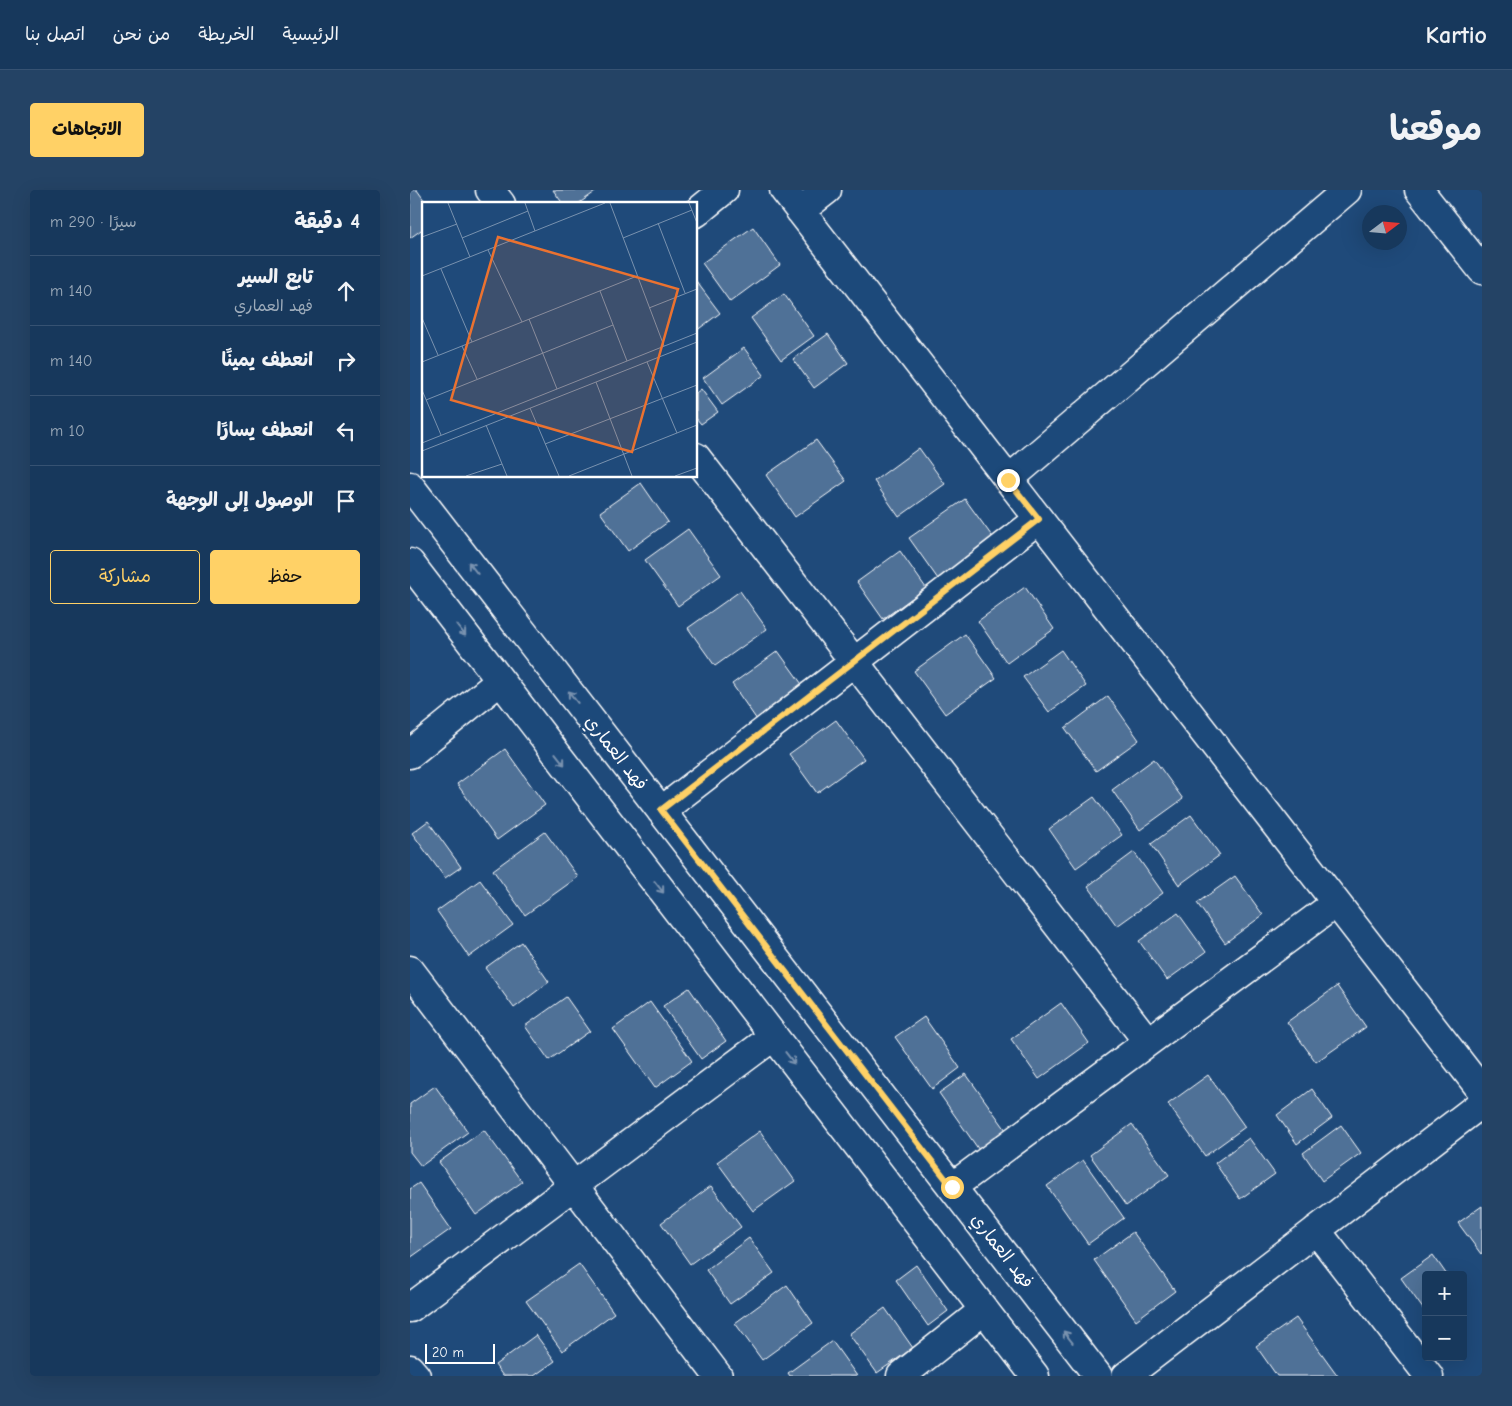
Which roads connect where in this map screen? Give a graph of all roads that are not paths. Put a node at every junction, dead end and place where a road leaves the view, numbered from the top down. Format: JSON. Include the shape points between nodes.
{"nodes":[{"id":1,"x":490,"y":190,"type":"edge"},
{"id":2,"x":724,"y":190,"type":"edge"},
{"id":3,"x":784,"y":190,"type":"edge"},
{"id":4,"x":827,"y":190,"type":"edge"},
{"id":5,"x":1347,"y":190,"type":"edge"},
{"id":6,"x":1419,"y":190,"type":"edge"},
{"id":7,"x":499,"y":202,"type":"edge"},
{"id":8,"x":698,"y":211,"type":"edge"},
{"id":9,"x":800,"y":211,"type":"junction"},
{"id":10,"x":1482,"y":270,"type":"edge"},
{"id":11,"x":698,"y":460,"type":"edge"},
{"id":12,"x":1008,"y":480,"type":"junction"},
{"id":13,"x":410,"y":486,"type":"edge"},
{"id":14,"x":1039,"y":519,"type":"junction"},
{"id":15,"x":410,"y":564,"type":"edge"},
{"id":16,"x":854,"y":661,"type":"junction"},
{"id":17,"x":500,"y":681,"type":"junction"},
{"id":18,"x":410,"y":754,"type":"edge"},
{"id":19,"x":661,"y":810,"type":"junction"},
{"id":20,"x":1336,"y":903,"type":"junction"},
{"id":21,"x":410,"y":970,"type":"edge"},
{"id":22,"x":774,"y":1036,"type":"junction"},
{"id":23,"x":1148,"y":1042,"type":"junction"},
{"id":24,"x":1482,"y":1091,"type":"edge"},
{"id":25,"x":1482,"y":1103,"type":"edge"},
{"id":26,"x":574,"y":1186,"type":"junction"},
{"id":27,"x":952,"y":1187,"type":"junction"},
{"id":28,"x":1316,"y":1230,"type":"junction"},
{"id":29,"x":410,"y":1308,"type":"edge"},
{"id":30,"x":984,"y":1310,"type":"junction"},
{"id":31,"x":410,"y":1369,"type":"edge"},
{"id":32,"x":416,"y":1376,"type":"edge"},
{"id":33,"x":718,"y":1376,"type":"edge"},
{"id":34,"x":901,"y":1376,"type":"edge"},
{"id":35,"x":1035,"y":1376,"type":"edge"},
{"id":36,"x":1098,"y":1376,"type":"edge"},
{"id":37,"x":1126,"y":1376,"type":"edge"},
{"id":38,"x":1429,"y":1376,"type":"edge"}],
"edges":[{"from":1,"to":7,"type":"street"},
{"from":2,"to":8,"type":"street"},
{"from":3,"to":9,"type":"street"},
{"from":4,"to":9,"type":"street"},
{"from":5,"to":12,"type":"street"},
{"from":6,"to":10,"type":"street"},
{"from":9,"to":12,"type":"street"},
{"from":11,"to":16,"type":"street"},
{"from":12,"to":14,"type":"street"},
{"from":19,"to":13,"type":"street","name":"فهد العماري","one_way":true},
{"from":14,"to":16,"type":"street"},
{"from":14,"to":20,"type":"street"},
{"from":15,"to":17,"type":"street","one_way":true},
{"from":16,"to":19,"type":"street"},
{"from":16,"to":23,"type":"street"},
{"from":17,"to":18,"type":"street"},
{"from":17,"to":22,"type":"street","one_way":true},
{"from":19,"to":27,"type":"street","name":"فهد العماري"},
{"from":20,"to":23,"type":"street"},
{"from":20,"to":24,"type":"street"},
{"from":21,"to":26,"type":"street"},
{"from":22,"to":26,"type":"street"},
{"from":22,"to":30,"type":"street","one_way":true},
{"from":23,"to":27,"type":"street"},
{"from":25,"to":28,"type":"street"},
{"from":26,"to":29,"type":"street"},
{"from":26,"to":33,"type":"street"},
{"from":36,"to":27,"type":"street","name":"فهد العماري","one_way":true},
{"from":28,"to":37,"type":"street"},
{"from":28,"to":38,"type":"street"},
{"from":30,"to":34,"type":"street"},
{"from":30,"to":35,"type":"street"},
{"from":31,"to":32,"type":"street"}]}
